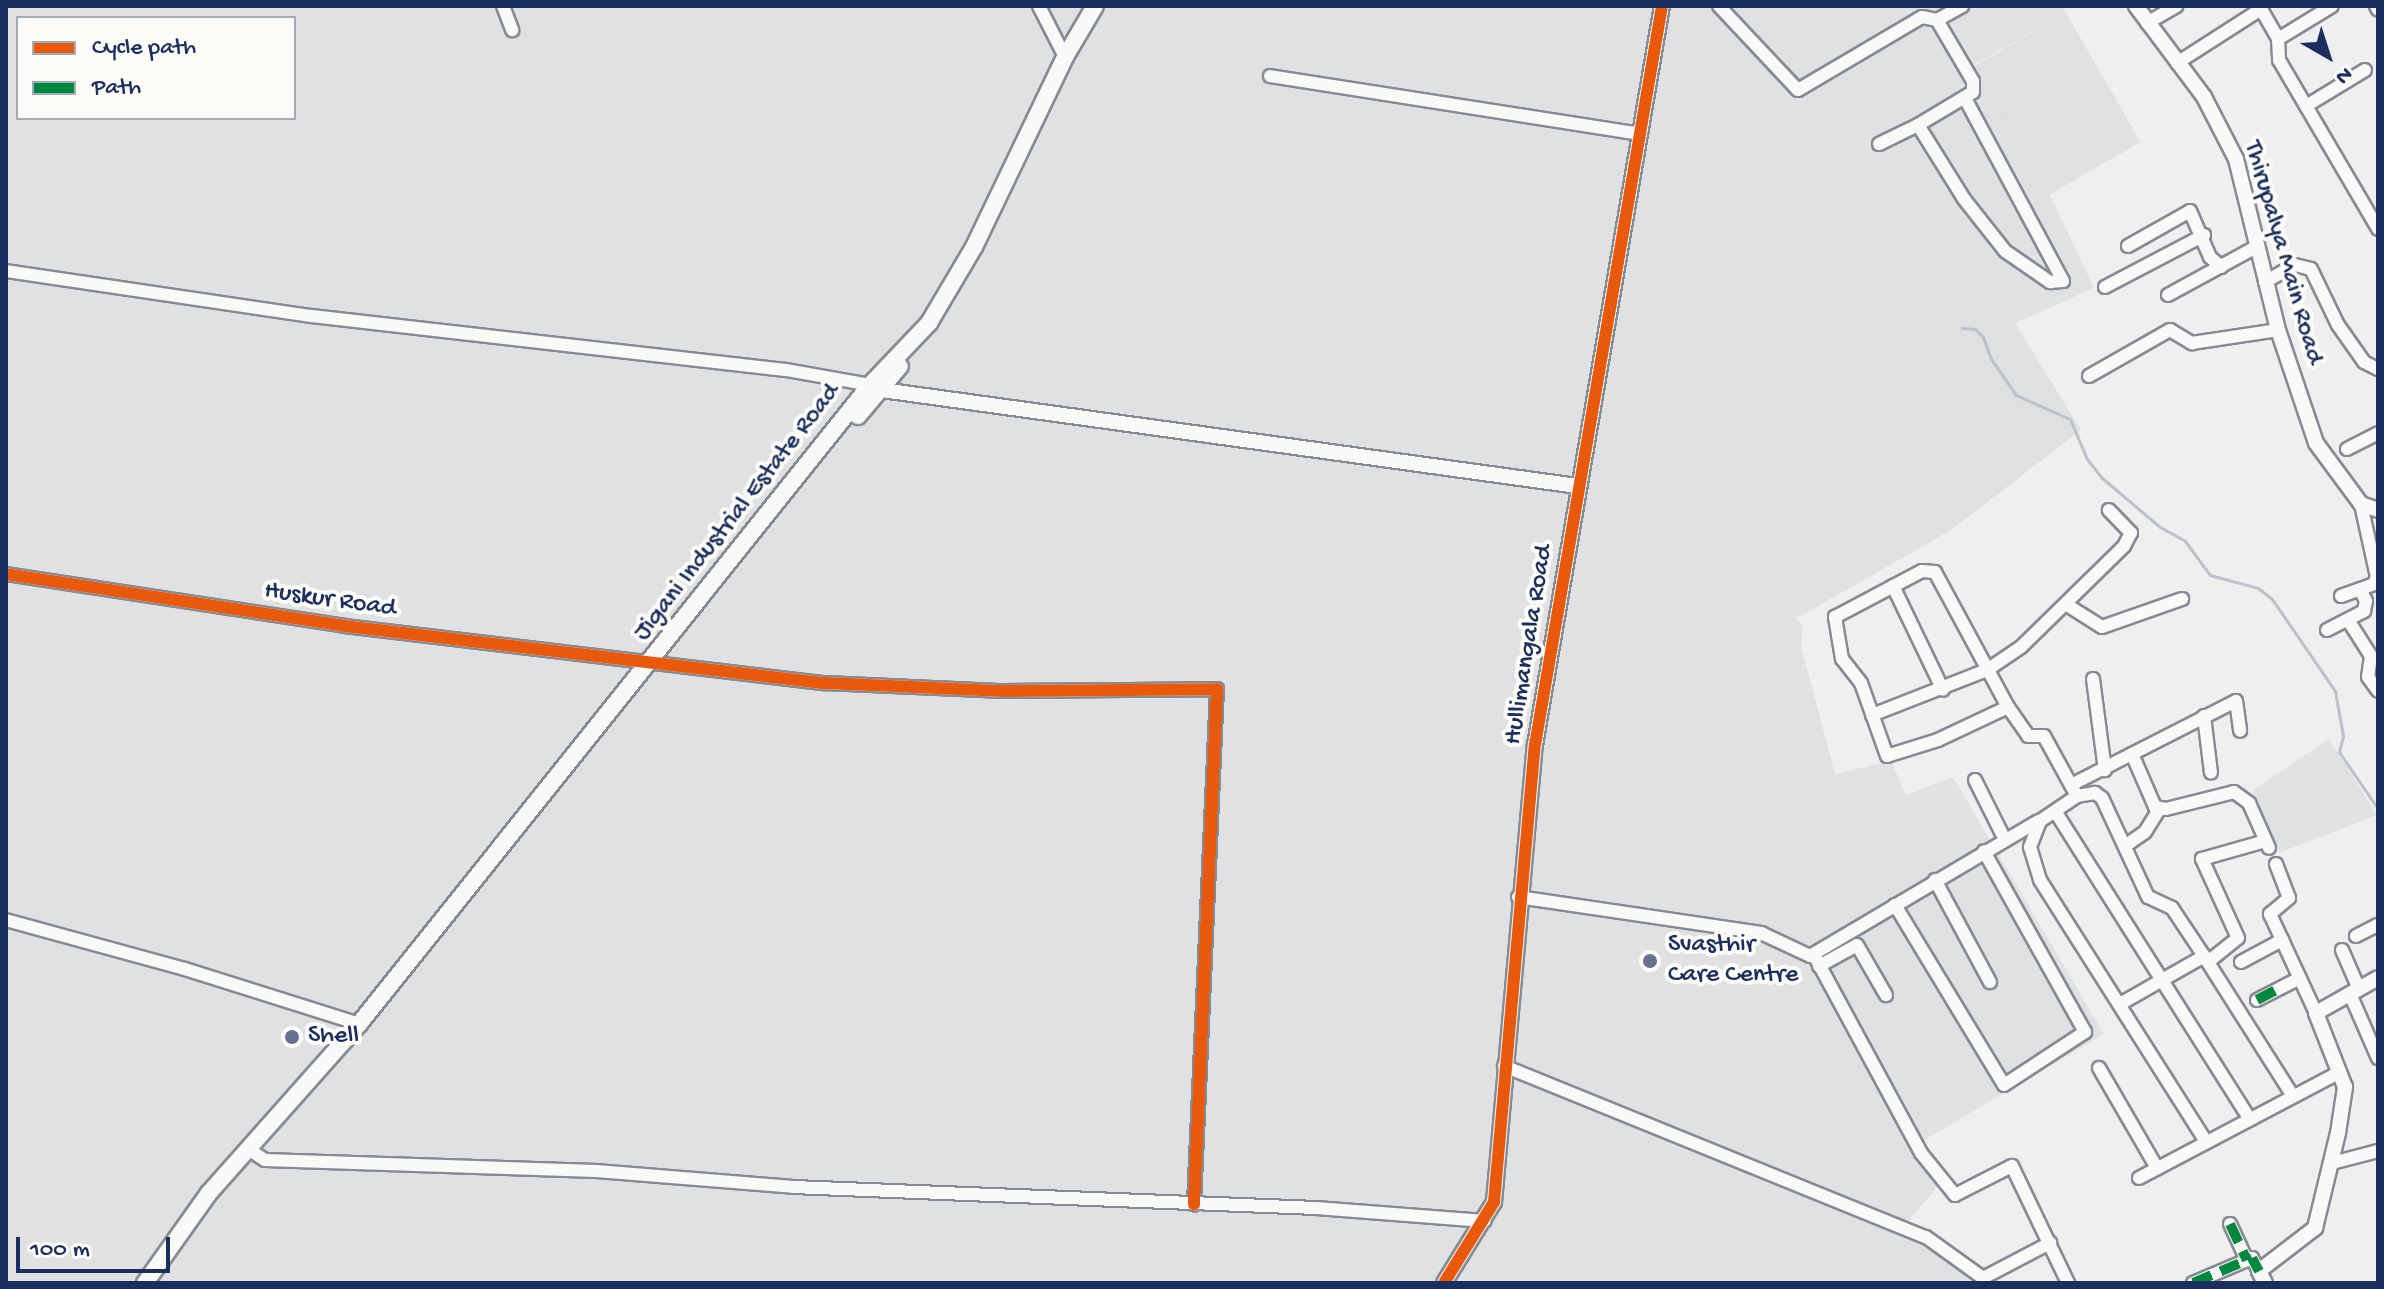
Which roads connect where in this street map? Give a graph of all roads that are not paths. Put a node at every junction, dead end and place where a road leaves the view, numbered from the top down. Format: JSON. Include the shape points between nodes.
{"nodes":[{"id":1,"x":503,"y":6,"type":"edge"},
{"id":2,"x":1039,"y":6,"type":"edge"},
{"id":3,"x":1095,"y":6,"type":"edge"},
{"id":4,"x":1662,"y":6,"type":"edge"},
{"id":5,"x":1719,"y":6,"type":"edge"},
{"id":6,"x":1962,"y":6,"type":"edge"},
{"id":7,"x":2136,"y":6,"type":"edge"},
{"id":8,"x":2176,"y":6,"type":"edge"},
{"id":9,"x":2332,"y":6,"type":"edge"},
{"id":10,"x":2260,"y":7,"type":"edge"},
{"id":11,"x":1937,"y":20,"type":"junction"},
{"id":12,"x":2147,"y":23,"type":"junction"},
{"id":13,"x":512,"y":30,"type":"dead end"},
{"id":14,"x":2278,"y":39,"type":"junction"},
{"id":15,"x":1065,"y":57,"type":"junction"},
{"id":16,"x":2177,"y":63,"type":"junction"},
{"id":17,"x":2365,"y":70,"type":"dead end"},
{"id":18,"x":1270,"y":76,"type":"dead end"},
{"id":19,"x":1966,"y":100,"type":"junction"},
{"id":20,"x":2306,"y":106,"type":"junction"},
{"id":21,"x":1918,"y":125,"type":"junction"},
{"id":22,"x":1639,"y":134,"type":"junction"},
{"id":23,"x":1879,"y":144,"type":"dead end"},
{"id":24,"x":2378,"y":229,"type":"edge"},
{"id":25,"x":2204,"y":235,"type":"junction"},
{"id":26,"x":2128,"y":246,"type":"dead end"},
{"id":27,"x":2256,"y":247,"type":"junction"},
{"id":28,"x":2221,"y":267,"type":"junction"},
{"id":29,"x":6,"y":271,"type":"edge"},
{"id":30,"x":2265,"y":282,"type":"junction"},
{"id":31,"x":2105,"y":287,"type":"dead end"},
{"id":32,"x":2168,"y":295,"type":"dead end"},
{"id":33,"x":2278,"y":330,"type":"junction"},
{"id":34,"x":2378,"y":369,"type":"edge"},
{"id":35,"x":2089,"y":376,"type":"dead end"},
{"id":36,"x":876,"y":388,"type":"junction"},
{"id":37,"x":2378,"y":433,"type":"edge"},
{"id":38,"x":2347,"y":449,"type":"dead end"},
{"id":39,"x":1577,"y":486,"type":"junction"},
{"id":40,"x":2361,"y":504,"type":"junction"},
{"id":41,"x":2109,"y":510,"type":"dead end"},
{"id":42,"x":2378,"y":510,"type":"edge"},
{"id":43,"x":6,"y":574,"type":"edge"},
{"id":44,"x":2377,"y":584,"type":"edge"},
{"id":45,"x":1893,"y":586,"type":"junction"},
{"id":46,"x":2360,"y":589,"type":"junction"},
{"id":47,"x":2341,"y":596,"type":"dead end"},
{"id":48,"x":2182,"y":599,"type":"dead end"},
{"id":49,"x":2067,"y":605,"type":"junction"},
{"id":50,"x":2348,"y":620,"type":"junction"},
{"id":51,"x":2327,"y":630,"type":"dead end"},
{"id":52,"x":649,"y":664,"type":"junction"},
{"id":53,"x":1987,"y":670,"type":"junction"},
{"id":54,"x":2093,"y":679,"type":"dead end"},
{"id":55,"x":1943,"y":690,"type":"junction"},
{"id":56,"x":2378,"y":691,"type":"edge"},
{"id":57,"x":2008,"y":707,"type":"junction"},
{"id":58,"x":1872,"y":715,"type":"junction"},
{"id":59,"x":2204,"y":716,"type":"junction"},
{"id":60,"x":2240,"y":731,"type":"dead end"},
{"id":61,"x":2132,"y":754,"type":"junction"},
{"id":62,"x":2105,"y":770,"type":"junction"},
{"id":63,"x":2211,"y":773,"type":"dead end"},
{"id":64,"x":1975,"y":780,"type":"dead end"},
{"id":65,"x":2074,"y":790,"type":"junction"},
{"id":66,"x":2160,"y":808,"type":"junction"},
{"id":67,"x":2055,"y":811,"type":"junction"},
{"id":68,"x":2040,"y":821,"type":"junction"},
{"id":69,"x":2005,"y":840,"type":"junction"},
{"id":70,"x":2125,"y":846,"type":"junction"},
{"id":71,"x":1984,"y":851,"type":"junction"},
{"id":72,"x":2276,"y":864,"type":"dead end"},
{"id":73,"x":1935,"y":880,"type":"junction"},
{"id":74,"x":1518,"y":897,"type":"junction"},
{"id":75,"x":1895,"y":905,"type":"junction"},
{"id":76,"x":6,"y":920,"type":"edge"},
{"id":77,"x":2378,"y":925,"type":"edge"},
{"id":78,"x":2356,"y":936,"type":"dead end"},
{"id":79,"x":2282,"y":940,"type":"junction"},
{"id":80,"x":2342,"y":950,"type":"dead end"},
{"id":81,"x":2206,"y":959,"type":"junction"},
{"id":82,"x":1816,"y":961,"type":"junction"},
{"id":83,"x":2241,"y":962,"type":"dead end"},
{"id":84,"x":2300,"y":978,"type":"junction"},
{"id":85,"x":2378,"y":978,"type":"edge"},
{"id":86,"x":2162,"y":980,"type":"junction"},
{"id":87,"x":1990,"y":982,"type":"dead end"},
{"id":88,"x":2354,"y":992,"type":"junction"},
{"id":89,"x":1886,"y":995,"type":"dead end"},
{"id":90,"x":2257,"y":1000,"type":"dead end"},
{"id":91,"x":2120,"y":1004,"type":"junction"},
{"id":92,"x":2316,"y":1013,"type":"junction"},
{"id":93,"x":359,"y":1024,"type":"junction"},
{"id":94,"x":2378,"y":1058,"type":"edge"},
{"id":95,"x":1504,"y":1066,"type":"junction"},
{"id":96,"x":2099,"y":1068,"type":"dead end"},
{"id":97,"x":2340,"y":1072,"type":"junction"},
{"id":98,"x":2293,"y":1096,"type":"junction"},
{"id":99,"x":2250,"y":1119,"type":"junction"},
{"id":100,"x":2206,"y":1142,"type":"junction"},
{"id":101,"x":248,"y":1149,"type":"junction"},
{"id":102,"x":2378,"y":1151,"type":"edge"},
{"id":103,"x":2332,"y":1163,"type":"junction"},
{"id":104,"x":2157,"y":1168,"type":"junction"},
{"id":105,"x":2139,"y":1178,"type":"dead end"},
{"id":106,"x":1194,"y":1204,"type":"junction"},
{"id":107,"x":1484,"y":1221,"type":"junction"},
{"id":108,"x":2230,"y":1224,"type":"dead end"},
{"id":109,"x":2050,"y":1243,"type":"junction"},
{"id":110,"x":2247,"y":1260,"type":"junction"},
{"id":111,"x":2262,"y":1277,"type":"edge"},
{"id":112,"x":145,"y":1283,"type":"edge"},
{"id":113,"x":1444,"y":1283,"type":"edge"},
{"id":114,"x":2068,"y":1283,"type":"edge"},
{"id":115,"x":2193,"y":1283,"type":"edge"}],
"edges":[{"from":1,"to":13,"type":"street"},
{"from":2,"to":15,"type":"street"},
{"from":3,"to":15,"type":"main road"},
{"from":4,"to":22,"type":"street","name":"Hullimangala Road"},
{"from":5,"to":11,"type":"street","via":[[1798,90],[1922,17]]},
{"from":6,"to":11,"type":"street"},
{"from":7,"to":12,"type":"street","name":"Thirupalya Main Road"},
{"from":8,"to":12,"type":"street"},
{"from":9,"to":14,"type":"street"},
{"from":10,"to":14,"type":"street"},
{"from":10,"to":16,"type":"street"},
{"from":11,"to":19,"type":"street","via":[[1973,81]]},
{"from":12,"to":16,"type":"street","name":"Thirupalya Main Road"},
{"from":14,"to":20,"type":"street","via":[[2279,60]]},
{"from":15,"to":36,"type":"main road","name":"Jigani Industrial Estate Road","via":[[974,247],[929,323]]},
{"from":16,"to":27,"type":"street","name":"Thirupalya Main Road","via":[[2204,97],[2236,159]]},
{"from":17,"to":20,"type":"street"},
{"from":18,"to":22,"type":"street"},
{"from":19,"to":21,"type":"street"},
{"from":19,"to":21,"type":"street","via":[[2063,281],[2050,282],[2005,251],[1964,199]]},
{"from":20,"to":24,"type":"street"},
{"from":21,"to":23,"type":"street"},
{"from":22,"to":39,"type":"street","name":"Hullimangala Road"},
{"from":25,"to":26,"type":"street","via":[[2190,211]]},
{"from":25,"to":28,"type":"street","via":[[2210,257]]},
{"from":25,"to":31,"type":"street"},
{"from":27,"to":28,"type":"street"},
{"from":27,"to":30,"type":"street","name":"Thirupalya Main Road"},
{"from":28,"to":32,"type":"street"},
{"from":29,"to":36,"type":"street","via":[[265,310],[799,372]]},
{"from":30,"to":33,"type":"street","name":"Thirupalya Main Road"},
{"from":30,"to":34,"type":"street","via":[[2295,265],[2311,269],[2338,325],[2364,362]]},
{"from":33,"to":35,"type":"street","via":[[2192,343],[2170,330]]},
{"from":33,"to":40,"type":"street","name":"Thirupalya Main Road","via":[[2316,443]]},
{"from":36,"to":39,"type":"street"},
{"from":36,"to":52,"type":"main road","name":"Jigani Industrial Estate Road"},
{"from":37,"to":38,"type":"street"},
{"from":39,"to":74,"type":"street","name":"Hullimangala Road","via":[[1535,745]]},
{"from":40,"to":42,"type":"street"},
{"from":40,"to":44,"type":"street"},
{"from":41,"to":49,"type":"street","via":[[2131,533]]},
{"from":43,"to":52,"type":"street","name":"Huskur Road","via":[[344,626]]},
{"from":44,"to":46,"type":"street"},
{"from":45,"to":53,"type":"street","via":[[1922,571],[1935,572]]},
{"from":45,"to":55,"type":"street"},
{"from":45,"to":58,"type":"street","via":[[1841,613],[1833,624],[1843,662],[1860,680]]},
{"from":46,"to":47,"type":"street"},
{"from":46,"to":50,"type":"street","via":[[2365,608]]},
{"from":48,"to":49,"type":"street","via":[[2102,627]]},
{"from":49,"to":53,"type":"street"},
{"from":50,"to":51,"type":"street"},
{"from":50,"to":56,"type":"street","via":[[2371,656],[2368,677]]},
{"from":52,"to":93,"type":"main road","name":"Jigani Industrial Estate Road"},
{"from":52,"to":106,"type":"street","name":"Huskur Road","via":[[825,683],[1004,691],[1217,689]]},
{"from":53,"to":55,"type":"street"},
{"from":53,"to":57,"type":"street"},
{"from":54,"to":62,"type":"street"},
{"from":55,"to":58,"type":"street"},
{"from":57,"to":58,"type":"street","via":[[1893,756],[1884,753]]},
{"from":57,"to":65,"type":"street","via":[[2028,736],[2044,736]]},
{"from":59,"to":60,"type":"street","via":[[2236,701]]},
{"from":59,"to":61,"type":"street"},
{"from":59,"to":63,"type":"street"},
{"from":61,"to":62,"type":"street"},
{"from":61,"to":66,"type":"street","via":[[2149,800]]},
{"from":62,"to":65,"type":"street"},
{"from":64,"to":69,"type":"street"},
{"from":65,"to":67,"type":"street"},
{"from":65,"to":70,"type":"street","via":[[2102,798]]},
{"from":66,"to":70,"type":"street","via":[[2145,832]]},
{"from":66,"to":81,"type":"street","via":[[2234,792],[2249,803],[2267,844],[2202,859],[2238,938]]},
{"from":67,"to":68,"type":"street"},
{"from":67,"to":86,"type":"street"},
{"from":68,"to":69,"type":"street"},
{"from":68,"to":91,"type":"street","via":[[2031,839],[2034,869]]},
{"from":69,"to":71,"type":"street"},
{"from":70,"to":81,"type":"street","via":[[2148,897],[2172,908]]},
{"from":71,"to":73,"type":"street"},
{"from":71,"to":75,"type":"street","via":[[2085,1032],[2004,1085]]},
{"from":72,"to":79,"type":"street","via":[[2289,898],[2270,914]]},
{"from":73,"to":75,"type":"street"},
{"from":73,"to":87,"type":"street"},
{"from":74,"to":82,"type":"street","via":[[1761,933]]},
{"from":74,"to":95,"type":"street","name":"Hullimangala Road"},
{"from":75,"to":82,"type":"street"},
{"from":76,"to":93,"type":"street"},
{"from":77,"to":78,"type":"street"},
{"from":79,"to":83,"type":"street"},
{"from":79,"to":84,"type":"street"},
{"from":80,"to":88,"type":"street"},
{"from":81,"to":86,"type":"street"},
{"from":81,"to":98,"type":"street"},
{"from":82,"to":89,"type":"street","via":[[1857,945]]},
{"from":82,"to":109,"type":"street","via":[[1921,1153],[1955,1195],[2012,1166]]},
{"from":84,"to":90,"type":"street"},
{"from":84,"to":92,"type":"street"},
{"from":85,"to":88,"type":"street"},
{"from":86,"to":91,"type":"street"},
{"from":86,"to":99,"type":"street"},
{"from":88,"to":92,"type":"street"},
{"from":88,"to":94,"type":"street"},
{"from":91,"to":100,"type":"street"},
{"from":92,"to":97,"type":"street"},
{"from":93,"to":101,"type":"main road","name":"Jigani Industrial Estate Road"},
{"from":95,"to":107,"type":"street","name":"Hullimangala Road","via":[[1494,1202]]},
{"from":95,"to":109,"type":"street","via":[[1926,1237],[1983,1278]]},
{"from":96,"to":104,"type":"street"},
{"from":97,"to":98,"type":"street"},
{"from":97,"to":103,"type":"street","via":[[2345,1087]]},
{"from":98,"to":99,"type":"street"},
{"from":99,"to":100,"type":"street"},
{"from":100,"to":104,"type":"street"},
{"from":101,"to":106,"type":"street","via":[[265,1160],[596,1171],[793,1187]]},
{"from":101,"to":112,"type":"main road","name":"Jigani Industrial Estate Road","via":[[176,1233]]},
{"from":102,"to":103,"type":"street"},
{"from":103,"to":111,"type":"street","via":[[2315,1228]]},
{"from":104,"to":105,"type":"street"},
{"from":106,"to":107,"type":"street"},
{"from":107,"to":113,"type":"street","name":"Hullimangala Road"},
{"from":108,"to":110,"type":"street"},
{"from":109,"to":114,"type":"street"},
{"from":110,"to":111,"type":"street","via":[[2252,1258]]},
{"from":110,"to":115,"type":"street"}]}
